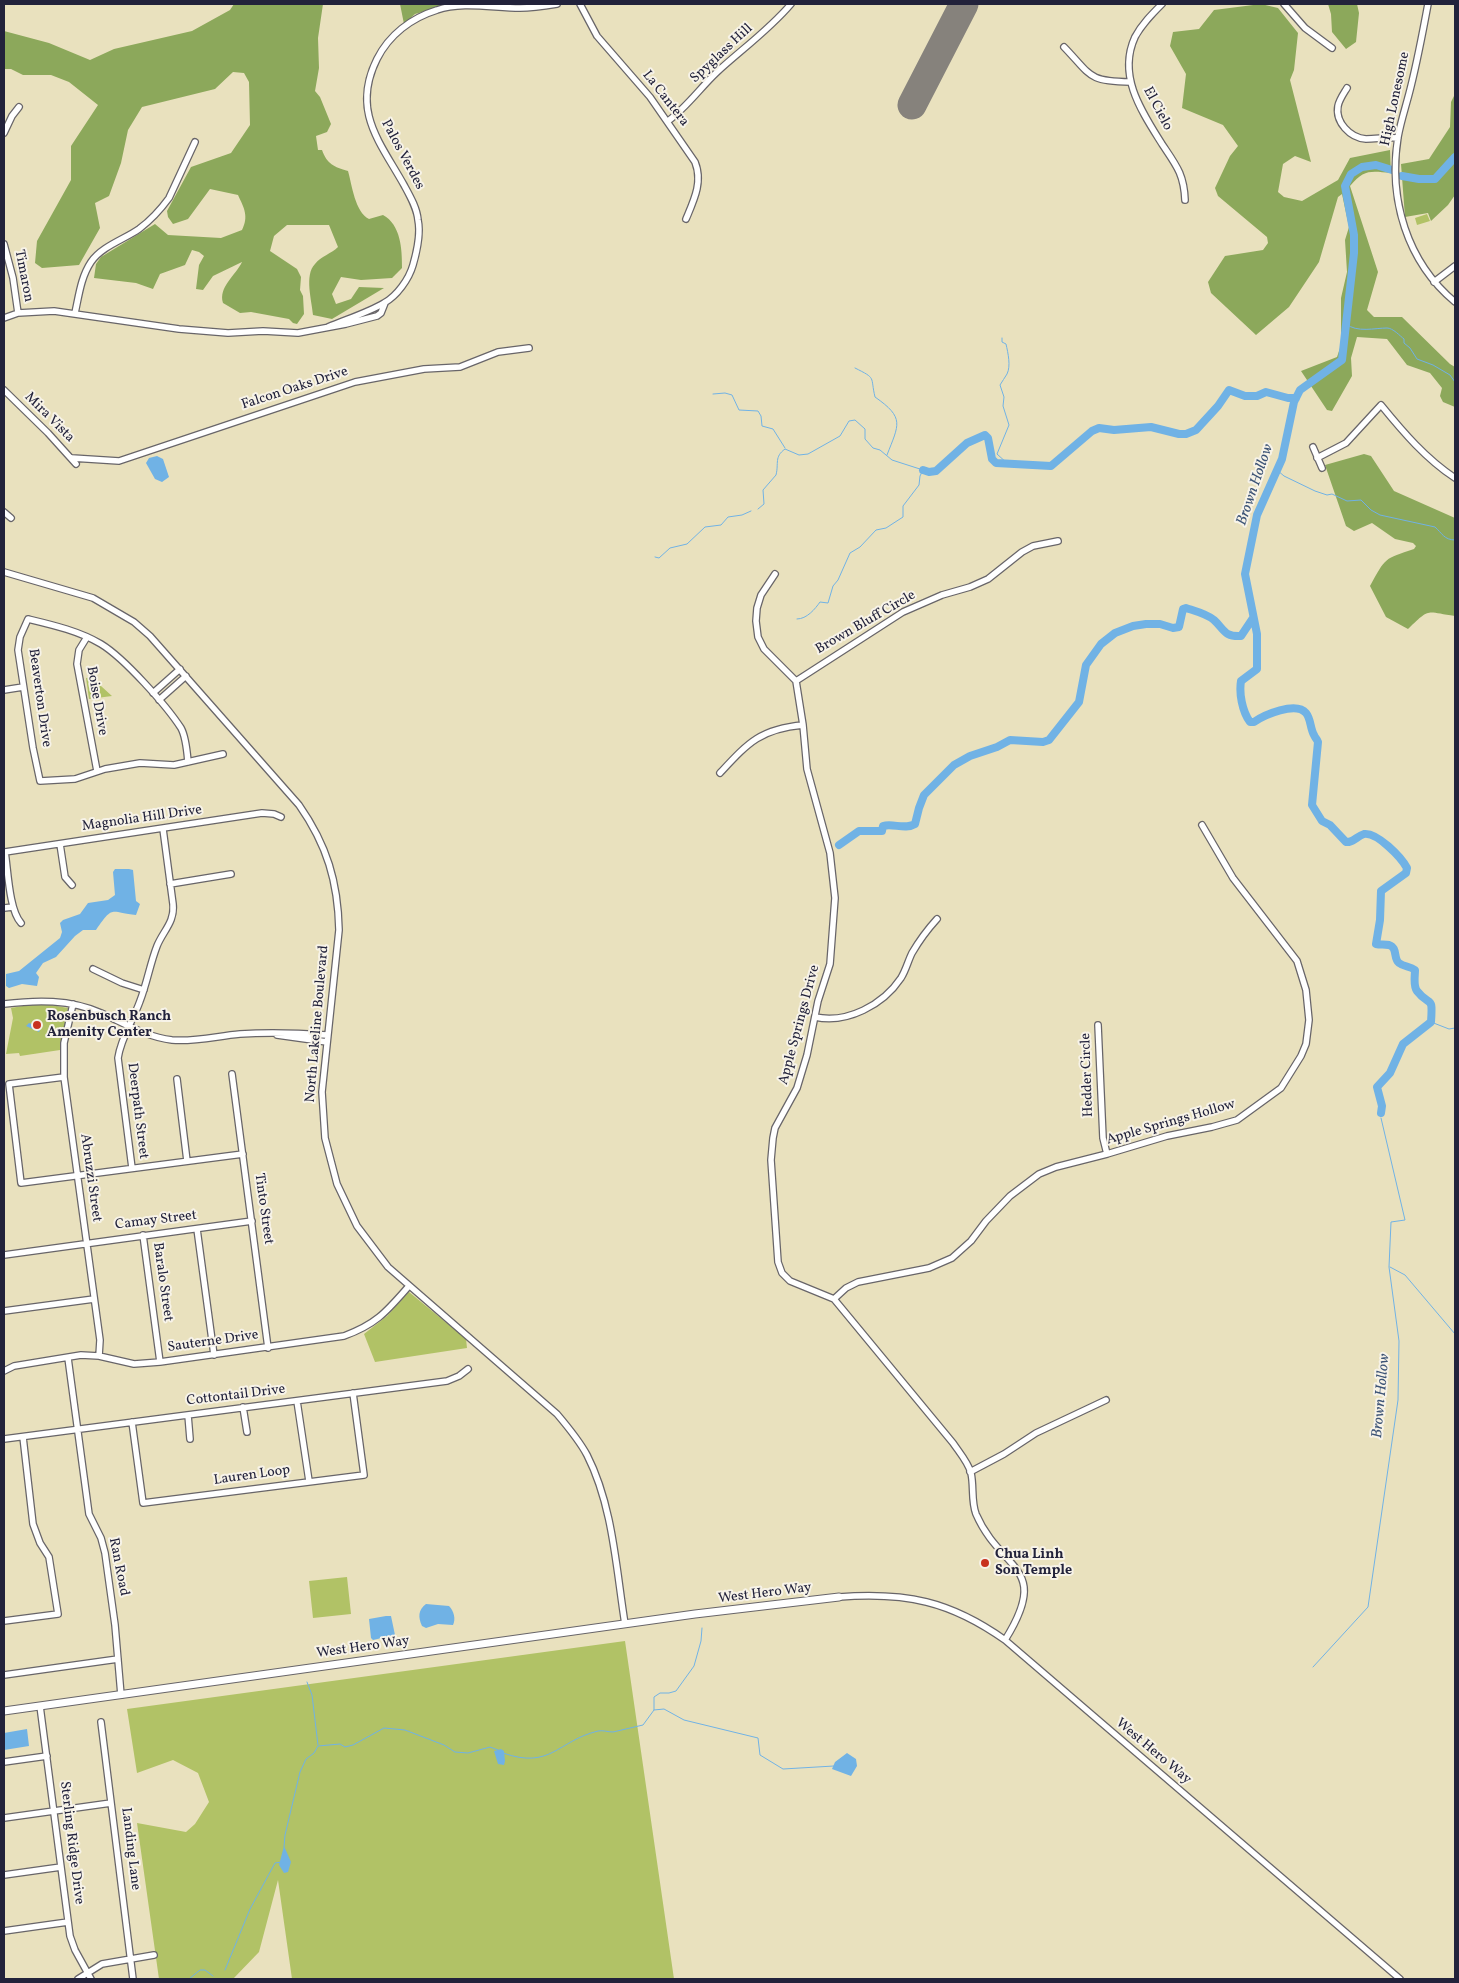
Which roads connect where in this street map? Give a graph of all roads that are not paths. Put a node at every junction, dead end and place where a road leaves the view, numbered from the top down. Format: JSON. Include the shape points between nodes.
{"nodes":[{"id":1,"x":557,"y":4,"type":"edge"},
{"id":2,"x":580,"y":4,"type":"edge"},
{"id":3,"x":791,"y":4,"type":"edge"},
{"id":4,"x":1162,"y":4,"type":"edge"},
{"id":5,"x":1284,"y":4,"type":"edge"},
{"id":6,"x":1428,"y":4,"type":"edge"},
{"id":7,"x":1064,"y":47,"type":"dead end"},
{"id":8,"x":1332,"y":48,"type":"dead end"},
{"id":9,"x":1130,"y":82,"type":"junction"},
{"id":10,"x":1347,"y":88,"type":"dead end"},
{"id":11,"x":19,"y":107,"type":"dead end"},
{"id":12,"x":668,"y":121,"type":"junction"},
{"id":13,"x":4,"y":133,"type":"edge"},
{"id":14,"x":1398,"y":138,"type":"junction"},
{"id":15,"x":195,"y":142,"type":"dead end"},
{"id":16,"x":1185,"y":200,"type":"dead end"},
{"id":17,"x":686,"y":219,"type":"dead end"},
{"id":18,"x":4,"y":244,"type":"edge"},
{"id":19,"x":1455,"y":266,"type":"edge"},
{"id":20,"x":1434,"y":282,"type":"junction"},
{"id":21,"x":1455,"y":302,"type":"edge"},
{"id":22,"x":18,"y":313,"type":"junction"},
{"id":23,"x":75,"y":313,"type":"junction"},
{"id":24,"x":4,"y":318,"type":"edge"},
{"id":25,"x":529,"y":348,"type":"dead end"},
{"id":26,"x":4,"y":390,"type":"edge"},
{"id":27,"x":1313,"y":448,"type":"dead end"},
{"id":28,"x":72,"y":458,"type":"junction"},
{"id":29,"x":1317,"y":458,"type":"junction"},
{"id":30,"x":76,"y":464,"type":"dead end"},
{"id":31,"x":1322,"y":468,"type":"dead end"},
{"id":32,"x":1455,"y":478,"type":"edge"},
{"id":33,"x":4,"y":512,"type":"edge"},
{"id":34,"x":11,"y":518,"type":"dead end"},
{"id":35,"x":1058,"y":540,"type":"dead end"},
{"id":36,"x":4,"y":572,"type":"edge"},
{"id":37,"x":775,"y":574,"type":"dead end"},
{"id":38,"x":87,"y":637,"type":"junction"},
{"id":39,"x":180,"y":669,"type":"junction"},
{"id":40,"x":186,"y":676,"type":"junction"},
{"id":41,"x":796,"y":681,"type":"junction"},
{"id":42,"x":24,"y":687,"type":"junction"},
{"id":43,"x":4,"y":690,"type":"edge"},
{"id":44,"x":153,"y":693,"type":"junction"},
{"id":45,"x":159,"y":700,"type":"junction"},
{"id":46,"x":803,"y":725,"type":"junction"},
{"id":47,"x":223,"y":754,"type":"dead end"},
{"id":48,"x":188,"y":762,"type":"junction"},
{"id":49,"x":97,"y":771,"type":"junction"},
{"id":50,"x":720,"y":774,"type":"dead end"},
{"id":51,"x":282,"y":817,"type":"dead end"},
{"id":52,"x":1202,"y":825,"type":"dead end"},
{"id":53,"x":163,"y":829,"type":"junction"},
{"id":54,"x":60,"y":844,"type":"junction"},
{"id":55,"x":231,"y":874,"type":"dead end"},
{"id":56,"x":170,"y":884,"type":"junction"},
{"id":57,"x":72,"y":885,"type":"dead end"},
{"id":58,"x":13,"y":907,"type":"junction"},
{"id":59,"x":4,"y":908,"type":"edge"},
{"id":60,"x":936,"y":919,"type":"dead end"},
{"id":61,"x":22,"y":923,"type":"dead end"},
{"id":62,"x":93,"y":968,"type":"dead end"},
{"id":63,"x":144,"y":990,"type":"junction"},
{"id":64,"x":4,"y":1004,"type":"edge"},
{"id":65,"x":73,"y":1004,"type":"junction"},
{"id":66,"x":815,"y":1017,"type":"junction"},
{"id":67,"x":1098,"y":1025,"type":"dead end"},
{"id":68,"x":129,"y":1026,"type":"junction"},
{"id":69,"x":270,"y":1034,"type":"junction"},
{"id":70,"x":328,"y":1035,"type":"junction"},
{"id":71,"x":327,"y":1042,"type":"junction"},
{"id":72,"x":232,"y":1074,"type":"dead end"},
{"id":73,"x":64,"y":1077,"type":"junction"},
{"id":74,"x":177,"y":1079,"type":"dead end"},
{"id":75,"x":243,"y":1154,"type":"junction"},
{"id":76,"x":1107,"y":1154,"type":"junction"},
{"id":77,"x":187,"y":1161,"type":"junction"},
{"id":78,"x":132,"y":1168,"type":"junction"},
{"id":79,"x":77,"y":1176,"type":"junction"},
{"id":80,"x":252,"y":1221,"type":"junction"},
{"id":81,"x":197,"y":1229,"type":"junction"},
{"id":82,"x":143,"y":1235,"type":"junction"},
{"id":83,"x":86,"y":1243,"type":"junction"},
{"id":84,"x":4,"y":1255,"type":"edge"},
{"id":85,"x":409,"y":1286,"type":"junction"},
{"id":86,"x":94,"y":1299,"type":"junction"},
{"id":87,"x":834,"y":1299,"type":"junction"},
{"id":88,"x":4,"y":1311,"type":"edge"},
{"id":89,"x":268,"y":1348,"type":"junction"},
{"id":90,"x":214,"y":1355,"type":"junction"},
{"id":91,"x":99,"y":1356,"type":"junction"},
{"id":92,"x":68,"y":1358,"type":"junction"},
{"id":93,"x":160,"y":1362,"type":"junction"},
{"id":94,"x":468,"y":1368,"type":"dead end"},
{"id":95,"x":4,"y":1371,"type":"edge"},
{"id":96,"x":353,"y":1393,"type":"junction"},
{"id":97,"x":1106,"y":1400,"type":"dead end"},
{"id":98,"x":297,"y":1401,"type":"junction"},
{"id":99,"x":243,"y":1408,"type":"junction"},
{"id":100,"x":188,"y":1415,"type":"junction"},
{"id":101,"x":132,"y":1422,"type":"junction"},
{"id":102,"x":78,"y":1429,"type":"junction"},
{"id":103,"x":246,"y":1432,"type":"dead end"},
{"id":104,"x":23,"y":1437,"type":"junction"},
{"id":105,"x":4,"y":1440,"type":"edge"},
{"id":106,"x":190,"y":1440,"type":"dead end"},
{"id":107,"x":970,"y":1472,"type":"junction"},
{"id":108,"x":309,"y":1481,"type":"junction"},
{"id":109,"x":839,"y":1597,"type":"joint"},
{"id":110,"x":4,"y":1621,"type":"edge"},
{"id":111,"x":625,"y":1624,"type":"junction"},
{"id":112,"x":1005,"y":1640,"type":"junction"},
{"id":113,"x":118,"y":1658,"type":"junction"},
{"id":114,"x":4,"y":1675,"type":"edge"},
{"id":115,"x":121,"y":1694,"type":"junction"},
{"id":116,"x":40,"y":1706,"type":"junction"},
{"id":117,"x":4,"y":1711,"type":"edge"},
{"id":118,"x":101,"y":1722,"type":"dead end"},
{"id":119,"x":47,"y":1756,"type":"junction"},
{"id":120,"x":4,"y":1762,"type":"edge"},
{"id":121,"x":111,"y":1803,"type":"junction"},
{"id":122,"x":54,"y":1811,"type":"junction"},
{"id":123,"x":4,"y":1818,"type":"edge"},
{"id":124,"x":61,"y":1867,"type":"junction"},
{"id":125,"x":4,"y":1875,"type":"edge"},
{"id":126,"x":68,"y":1922,"type":"junction"},
{"id":127,"x":4,"y":1931,"type":"edge"},
{"id":128,"x":154,"y":1955,"type":"dead end"},
{"id":129,"x":131,"y":1958,"type":"junction"},
{"id":130,"x":87,"y":1973,"type":"junction"},
{"id":131,"x":78,"y":1979,"type":"edge"},
{"id":132,"x":91,"y":1979,"type":"edge"},
{"id":133,"x":133,"y":1979,"type":"edge"},
{"id":134,"x":1400,"y":1979,"type":"edge"}],
"edges":[{"from":1,"to":23,"type":"street","name":"Palos Verdes","via":[[522,8],[461,6],[438,9],[400,30],[384,47],[374,65],[369,85],[370,121],[378,142],[412,200],[419,228],[411,272],[385,303],[328,327],[298,333],[228,333],[161,327]]},
{"from":2,"to":12,"type":"street","name":"La Cantera","via":[[597,36]]},
{"from":3,"to":12,"type":"street","name":"Spyglass Hill"},
{"from":4,"to":9,"type":"street","name":"El Cielo","via":[[1136,36],[1130,54]]},
{"from":5,"to":8,"type":"street","via":[[1305,28]]},
{"from":6,"to":14,"type":"street","name":"High Lonesome"},
{"from":7,"to":9,"type":"street","via":[[1094,78],[1106,82]]},
{"from":9,"to":16,"type":"street","name":"El Cielo","via":[[1141,111],[1181,174]]},
{"from":10,"to":14,"type":"street","via":[[1338,106],[1341,122],[1350,134],[1366,139]]},
{"from":11,"to":13,"type":"street"},
{"from":12,"to":17,"type":"street","name":"La Cantera","via":[[699,173],[695,198]]},
{"from":14,"to":20,"type":"street","name":"High Lonesome","via":[[1397,183],[1401,218],[1416,256]]},
{"from":15,"to":23,"type":"street","via":[[163,206],[140,228],[92,260],[83,276]]},
{"from":18,"to":22,"type":"street","name":"Timaron"},
{"from":19,"to":20,"type":"street"},
{"from":20,"to":21,"type":"street","name":"High Lonesome"},
{"from":22,"to":23,"type":"street","name":"Palos Verdes"},
{"from":22,"to":24,"type":"street","name":"Palos Verdes"},
{"from":25,"to":28,"type":"street","name":"Falcon Oaks Drive","via":[[498,352],[460,367],[424,369],[355,382],[119,461]]},
{"from":26,"to":28,"type":"street","name":"Mira Vista"},
{"from":27,"to":29,"type":"street"},
{"from":28,"to":30,"type":"street","name":"Mira Vista"},
{"from":29,"to":31,"type":"street"},
{"from":29,"to":32,"type":"street","via":[[1346,443],[1382,405],[1403,432]]},
{"from":33,"to":34,"type":"street"},
{"from":35,"to":41,"type":"street","name":"Brown Bluff Circle","via":[[1022,552],[988,579],[903,612]]},
{"from":36,"to":39,"type":"street","name":"North Lakeline Boulevard","via":[[105,603],[145,631]]},
{"from":37,"to":41,"type":"street","via":[[761,595],[757,608],[758,637],[764,649]]},
{"from":38,"to":42,"type":"street","name":"Beaverton Drive","via":[[28,619],[18,650]]},
{"from":38,"to":44,"type":"street","via":[[117,656]]},
{"from":38,"to":49,"type":"street","name":"Boise Drive","via":[[79,650],[77,664]]},
{"from":39,"to":40,"type":"street","name":"North Lakeline Boulevard"},
{"from":39,"to":44,"type":"street"},
{"from":40,"to":45,"type":"street"},
{"from":40,"to":70,"type":"street","name":"North Lakeline Boulevard","via":[[299,806],[323,847],[334,877],[339,914]]},
{"from":41,"to":46,"type":"street","name":"Apple Springs Drive"},
{"from":42,"to":43,"type":"street"},
{"from":42,"to":49,"type":"street","name":"Beaverton Drive","via":[[40,781],[74,779]]},
{"from":44,"to":45,"type":"street"},
{"from":45,"to":48,"type":"street","via":[[182,729]]},
{"from":46,"to":50,"type":"street","via":[[761,735],[745,746]]},
{"from":46,"to":66,"type":"street","name":"Apple Springs Drive","via":[[807,769],[830,852],[834,883],[830,964]]},
{"from":47,"to":48,"type":"street"},
{"from":48,"to":49,"type":"street","via":[[166,766],[140,763]]},
{"from":51,"to":53,"type":"street","name":"Magnolia Hill Drive","via":[[262,813]]},
{"from":52,"to":76,"type":"street","name":"Apple Springs Hollow","via":[[1233,878],[1297,961],[1306,990],[1309,1020],[1306,1044],[1281,1088],[1242,1117]]},
{"from":53,"to":54,"type":"street","name":"Magnolia Hill Drive"},
{"from":53,"to":56,"type":"street","name":"Deerpath Street"},
{"from":54,"to":57,"type":"street","via":[[65,877]]},
{"from":54,"to":58,"type":"street","name":"Magnolia Hill Drive","via":[[5,852]]},
{"from":55,"to":56,"type":"street"},
{"from":56,"to":63,"type":"street","name":"Deerpath Street","via":[[174,908],[172,921],[158,945]]},
{"from":58,"to":59,"type":"street"},
{"from":58,"to":61,"type":"street"},
{"from":60,"to":66,"type":"street","via":[[920,939],[901,977],[880,999],[846,1018]]},
{"from":62,"to":63,"type":"street"},
{"from":63,"to":68,"type":"street","name":"Deerpath Street"},
{"from":64,"to":65,"type":"street","via":[[40,1000]]},
{"from":65,"to":68,"type":"street"},
{"from":65,"to":73,"type":"street","name":"Abruzzi Street","via":[[64,1043]]},
{"from":66,"to":87,"type":"street","name":"Apple Springs Drive","via":[[802,1074],[775,1128],[771,1160],[778,1262],[782,1273],[790,1281]]},
{"from":67,"to":76,"type":"street","name":"Hedder Circle","via":[[1103,1138]]},
{"from":68,"to":69,"type":"street","via":[[149,1035],[184,1041]]},
{"from":68,"to":78,"type":"street","name":"Deerpath Street","via":[[118,1058]]},
{"from":69,"to":70,"type":"street"},
{"from":69,"to":71,"type":"street"},
{"from":70,"to":71,"type":"street","name":"North Lakeline Boulevard"},
{"from":71,"to":85,"type":"street","name":"North Lakeline Boulevard","via":[[322,1105],[324,1138],[337,1184],[358,1226],[388,1267]]},
{"from":72,"to":75,"type":"street","name":"Tinto Street"},
{"from":73,"to":79,"type":"street","name":"Abruzzi Street"},
{"from":73,"to":79,"type":"street","via":[[8,1084],[21,1183]]},
{"from":74,"to":77,"type":"street"},
{"from":75,"to":77,"type":"street"},
{"from":75,"to":80,"type":"street","name":"Tinto Street"},
{"from":76,"to":87,"type":"street","name":"Apple Springs Hollow","via":[[1056,1167],[1033,1178],[1010,1196],[971,1241],[947,1260],[929,1268],[858,1282]]},
{"from":77,"to":78,"type":"street"},
{"from":78,"to":79,"type":"street"},
{"from":79,"to":83,"type":"street","name":"Abruzzi Street"},
{"from":80,"to":81,"type":"street","name":"Camay Street"},
{"from":80,"to":89,"type":"street","name":"Tinto Street"},
{"from":81,"to":82,"type":"street","name":"Camay Street"},
{"from":81,"to":90,"type":"street"},
{"from":82,"to":83,"type":"street","name":"Camay Street"},
{"from":82,"to":93,"type":"street","name":"Baralo Street"},
{"from":83,"to":84,"type":"street","name":"Camay Street"},
{"from":83,"to":86,"type":"street","name":"Abruzzi Street"},
{"from":85,"to":89,"type":"street","name":"Sauterne Drive","via":[[382,1317],[358,1331],[324,1340]]},
{"from":85,"to":111,"type":"street","name":"North Lakeline Boulevard","via":[[557,1414],[572,1432],[586,1454],[605,1502]]},
{"from":86,"to":88,"type":"street"},
{"from":86,"to":91,"type":"street","name":"Abruzzi Street"},
{"from":87,"to":107,"type":"street","name":"Apple Springs Drive","via":[[953,1443]]},
{"from":89,"to":90,"type":"street","name":"Sauterne Drive"},
{"from":90,"to":93,"type":"street","name":"Sauterne Drive"},
{"from":91,"to":92,"type":"street","name":"Sauterne Drive"},
{"from":91,"to":93,"type":"street","name":"Sauterne Drive","via":[[134,1364]]},
{"from":92,"to":95,"type":"street","name":"Sauterne Drive","via":[[14,1366]]},
{"from":92,"to":102,"type":"street","name":"Ran Road"},
{"from":94,"to":96,"type":"street","name":"Cottontail Drive","via":[[447,1381]]},
{"from":96,"to":98,"type":"street","name":"Cottontail Drive"},
{"from":96,"to":108,"type":"street","name":"Lauren Loop","via":[[364,1475]]},
{"from":97,"to":107,"type":"street","via":[[1028,1437]]},
{"from":98,"to":99,"type":"street","name":"Cottontail Drive"},
{"from":98,"to":108,"type":"street"},
{"from":99,"to":100,"type":"street","name":"Cottontail Drive"},
{"from":99,"to":103,"type":"street"},
{"from":100,"to":101,"type":"street","name":"Cottontail Drive"},
{"from":100,"to":106,"type":"street"},
{"from":101,"to":102,"type":"street","name":"Cottontail Drive"},
{"from":101,"to":108,"type":"street","name":"Lauren Loop","via":[[143,1503]]},
{"from":102,"to":104,"type":"street","name":"Cottontail Drive"},
{"from":102,"to":113,"type":"street","name":"Ran Road","via":[[89,1514],[106,1553]]},
{"from":104,"to":105,"type":"street","name":"Cottontail Drive"},
{"from":104,"to":110,"type":"street","via":[[33,1524],[48,1557],[58,1614]]},
{"from":107,"to":112,"type":"street","name":"Apple Springs Drive","via":[[976,1513],[990,1538],[1017,1569],[1024,1590],[1020,1616]]},
{"from":109,"to":111,"type":"main road","name":"West Hero Way"},
{"from":109,"to":112,"type":"street","name":"West Hero Way","via":[[893,1596],[929,1602],[976,1620]]},
{"from":111,"to":115,"type":"main road","name":"West Hero Way"},
{"from":112,"to":134,"type":"street","name":"West Hero Way"},
{"from":113,"to":114,"type":"street"},
{"from":113,"to":115,"type":"street","name":"Ran Road"},
{"from":115,"to":116,"type":"main road","name":"West Hero Way"},
{"from":116,"to":117,"type":"main road","name":"West Hero Way"},
{"from":116,"to":119,"type":"street","name":"Sterling Ridge Drive"},
{"from":118,"to":121,"type":"street","name":"Landing Lane"},
{"from":119,"to":120,"type":"street"},
{"from":119,"to":122,"type":"street","name":"Sterling Ridge Drive"},
{"from":121,"to":122,"type":"street"},
{"from":121,"to":129,"type":"street","name":"Landing Lane"},
{"from":122,"to":123,"type":"street"},
{"from":122,"to":124,"type":"street","name":"Sterling Ridge Drive"},
{"from":124,"to":125,"type":"street"},
{"from":124,"to":126,"type":"street","name":"Sterling Ridge Drive"},
{"from":126,"to":127,"type":"street"},
{"from":126,"to":130,"type":"street","name":"Sterling Ridge Drive","via":[[74,1950]]},
{"from":128,"to":129,"type":"street"},
{"from":129,"to":130,"type":"street","via":[[102,1964]]},
{"from":129,"to":133,"type":"street","name":"Landing Lane"},
{"from":130,"to":131,"type":"street"},
{"from":130,"to":132,"type":"street","name":"Sterling Ridge Drive"}]}
